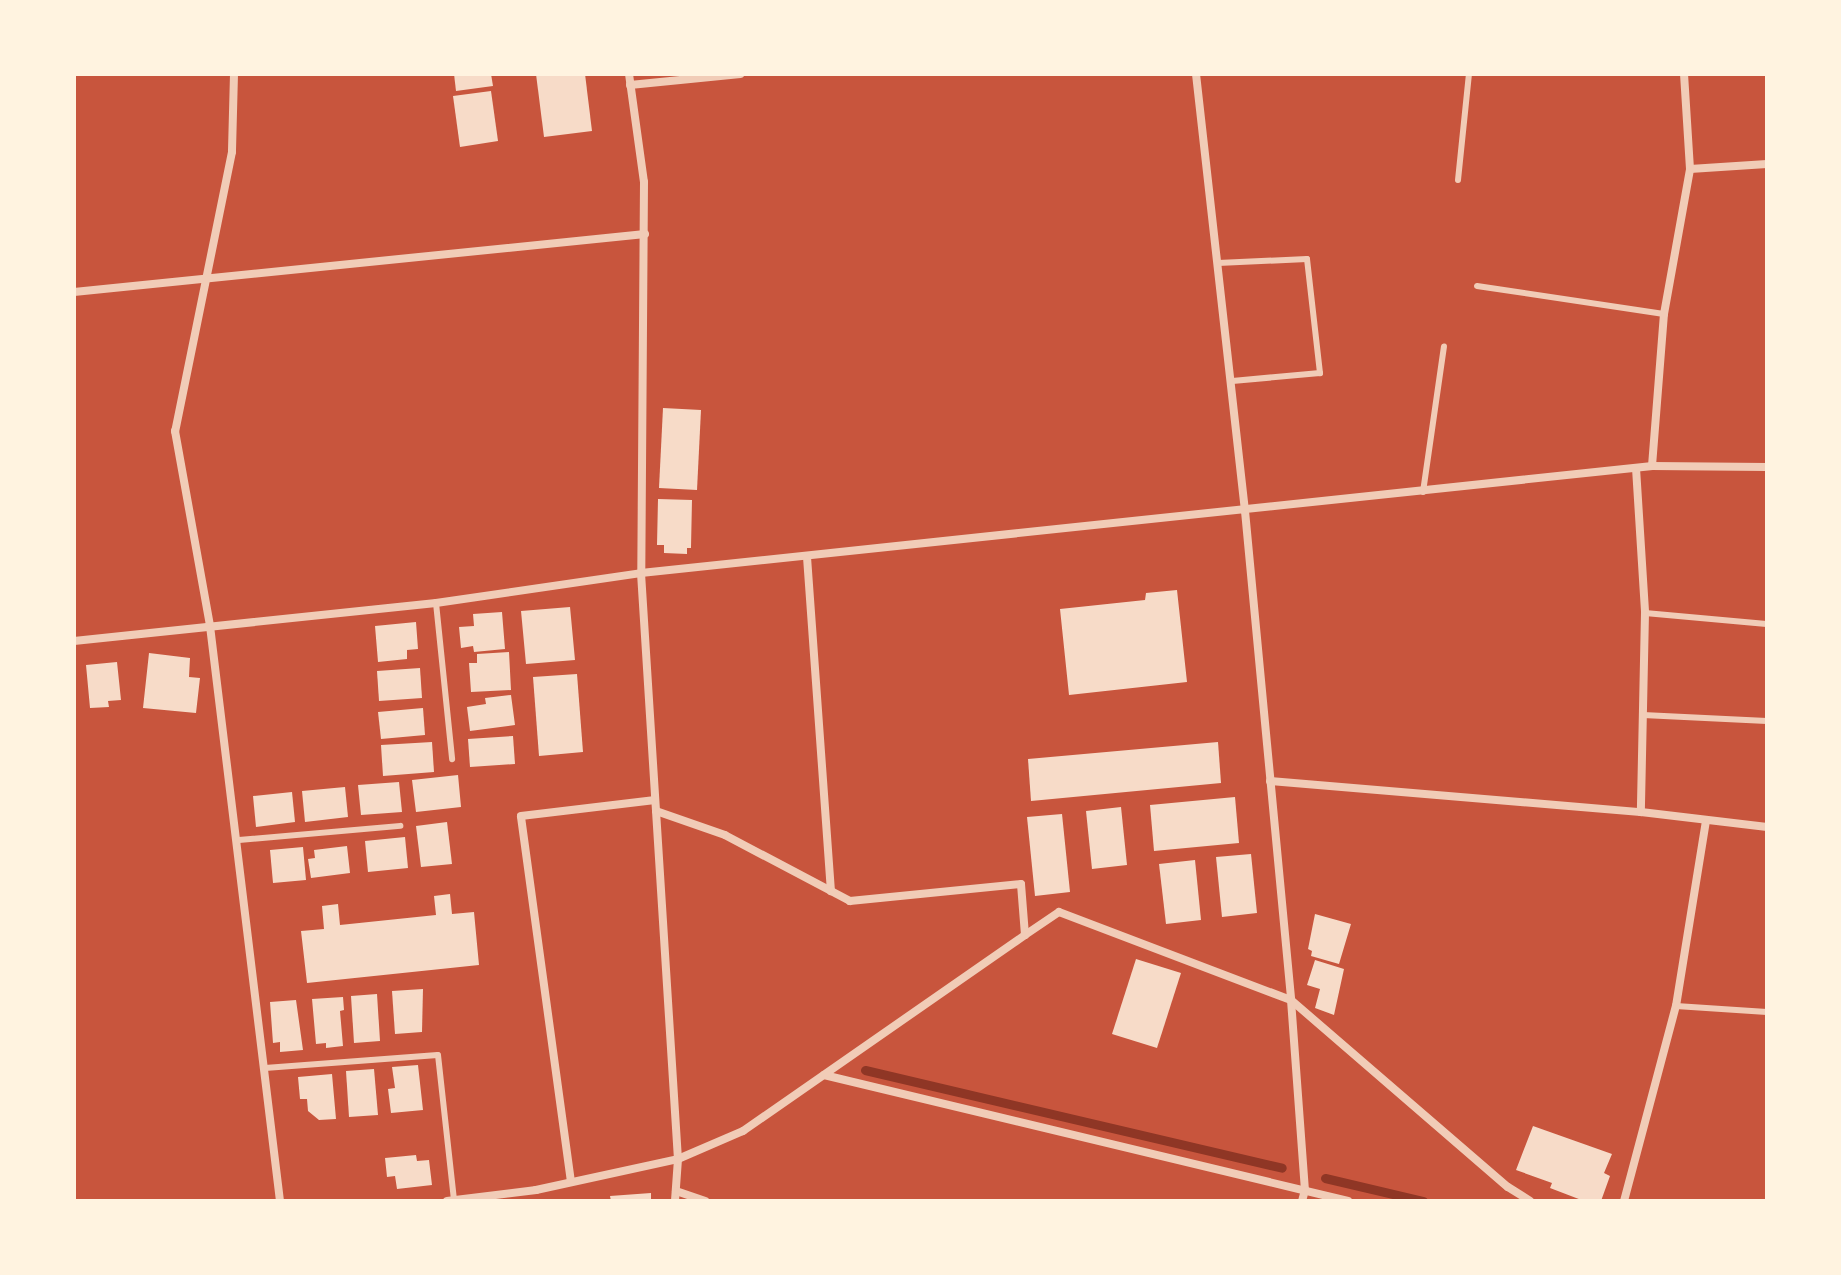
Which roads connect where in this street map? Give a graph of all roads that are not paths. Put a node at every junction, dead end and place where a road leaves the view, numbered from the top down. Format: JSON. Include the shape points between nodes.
{"nodes":[{"id":1,"x":234,"y":74,"type":"edge"},
{"id":2,"x":629,"y":74,"type":"edge"},
{"id":3,"x":740,"y":74,"type":"edge"},
{"id":4,"x":1196,"y":74,"type":"edge"},
{"id":5,"x":1469,"y":74,"type":"edge"},
{"id":6,"x":1684,"y":74,"type":"edge"},
{"id":7,"x":630,"y":85,"type":"junction"},
{"id":8,"x":1767,"y":164,"type":"edge"},
{"id":9,"x":1690,"y":169,"type":"junction"},
{"id":10,"x":1458,"y":180,"type":"dead end"},
{"id":11,"x":645,"y":234,"type":"junction"},
{"id":12,"x":1218,"y":263,"type":"junction"},
{"id":13,"x":207,"y":277,"type":"junction"},
{"id":14,"x":1477,"y":286,"type":"dead end"},
{"id":15,"x":74,"y":292,"type":"edge"},
{"id":16,"x":1664,"y":314,"type":"junction"},
{"id":17,"x":1444,"y":347,"type":"dead end"},
{"id":18,"x":1232,"y":381,"type":"junction"},
{"id":19,"x":1652,"y":466,"type":"junction"},
{"id":20,"x":1767,"y":467,"type":"edge"},
{"id":21,"x":1636,"y":468,"type":"junction"},
{"id":22,"x":1423,"y":492,"type":"junction"},
{"id":23,"x":1245,"y":511,"type":"junction"},
{"id":24,"x":807,"y":557,"type":"junction"},
{"id":25,"x":641,"y":573,"type":"junction"},
{"id":26,"x":436,"y":603,"type":"junction"},
{"id":27,"x":1645,"y":613,"type":"junction"},
{"id":28,"x":1767,"y":624,"type":"edge"},
{"id":29,"x":210,"y":626,"type":"junction"},
{"id":30,"x":74,"y":641,"type":"edge"},
{"id":31,"x":1643,"y":715,"type":"junction"},
{"id":32,"x":1767,"y":721,"type":"edge"},
{"id":33,"x":452,"y":759,"type":"dead end"},
{"id":34,"x":1270,"y":781,"type":"junction"},
{"id":35,"x":655,"y":800,"type":"junction"},
{"id":36,"x":656,"y":811,"type":"junction"},
{"id":37,"x":1641,"y":812,"type":"junction"},
{"id":38,"x":1706,"y":820,"type":"junction"},
{"id":39,"x":400,"y":826,"type":"dead end"},
{"id":40,"x":1767,"y":827,"type":"edge"},
{"id":41,"x":239,"y":840,"type":"junction"},
{"id":42,"x":831,"y":891,"type":"junction"},
{"id":43,"x":1025,"y":935,"type":"junction"},
{"id":44,"x":1291,"y":1000,"type":"junction"},
{"id":45,"x":1676,"y":1006,"type":"junction"},
{"id":46,"x":1767,"y":1012,"type":"edge"},
{"id":47,"x":265,"y":1068,"type":"junction"},
{"id":48,"x":824,"y":1075,"type":"junction"},
{"id":49,"x":678,"y":1159,"type":"junction"},
{"id":50,"x":571,"y":1182,"type":"junction"},
{"id":51,"x":1305,"y":1190,"type":"junction"},
{"id":52,"x":675,"y":1196,"type":"edge"},
{"id":53,"x":454,"y":1200,"type":"edge"},
{"id":54,"x":280,"y":1201,"type":"edge"},
{"id":55,"x":447,"y":1201,"type":"edge"},
{"id":56,"x":705,"y":1201,"type":"edge"},
{"id":57,"x":1302,"y":1201,"type":"edge"},
{"id":58,"x":1348,"y":1201,"type":"edge"},
{"id":59,"x":1530,"y":1201,"type":"edge"},
{"id":60,"x":1624,"y":1201,"type":"edge"}],
"edges":[{"from":1,"to":13,"type":"street","via":[[232,152]]},
{"from":2,"to":7,"type":"street"},
{"from":3,"to":7,"type":"street"},
{"from":4,"to":12,"type":"street"},
{"from":5,"to":10,"type":"lane"},
{"from":6,"to":9,"type":"street"},
{"from":7,"to":11,"type":"street","via":[[644,182]]},
{"from":8,"to":9,"type":"street"},
{"from":9,"to":16,"type":"street"},
{"from":11,"to":13,"type":"street"},
{"from":11,"to":25,"type":"street"},
{"from":12,"to":18,"type":"street"},
{"from":12,"to":18,"type":"lane","via":[[1307,259],[1320,373]]},
{"from":13,"to":15,"type":"street"},
{"from":13,"to":29,"type":"street","via":[[175,431]]},
{"from":14,"to":16,"type":"lane"},
{"from":16,"to":19,"type":"street"},
{"from":17,"to":22,"type":"lane"},
{"from":18,"to":23,"type":"street"},
{"from":19,"to":20,"type":"street"},
{"from":19,"to":21,"type":"street"},
{"from":21,"to":22,"type":"street"},
{"from":21,"to":27,"type":"street"},
{"from":22,"to":23,"type":"street"},
{"from":23,"to":24,"type":"street"},
{"from":23,"to":34,"type":"street"},
{"from":24,"to":25,"type":"street"},
{"from":24,"to":42,"type":"street"},
{"from":25,"to":26,"type":"street"},
{"from":25,"to":35,"type":"street"},
{"from":26,"to":29,"type":"street"},
{"from":26,"to":33,"type":"lane"},
{"from":27,"to":28,"type":"lane"},
{"from":27,"to":31,"type":"street"},
{"from":29,"to":30,"type":"street"},
{"from":29,"to":41,"type":"street"},
{"from":31,"to":32,"type":"lane"},
{"from":31,"to":37,"type":"street"},
{"from":34,"to":37,"type":"street"},
{"from":34,"to":44,"type":"street"},
{"from":35,"to":36,"type":"street"},
{"from":35,"to":50,"type":"street","via":[[521,816]]},
{"from":36,"to":42,"type":"street","via":[[725,835]]},
{"from":36,"to":49,"type":"street"},
{"from":37,"to":38,"type":"street"},
{"from":38,"to":40,"type":"street"},
{"from":38,"to":45,"type":"street"},
{"from":39,"to":41,"type":"lane"},
{"from":41,"to":47,"type":"street"},
{"from":42,"to":43,"type":"street","via":[[850,901],[1021,884]]},
{"from":43,"to":44,"type":"street","via":[[1059,912]]},
{"from":43,"to":48,"type":"street"},
{"from":44,"to":51,"type":"street"},
{"from":44,"to":59,"type":"street"},
{"from":45,"to":46,"type":"lane"},
{"from":45,"to":60,"type":"street"},
{"from":47,"to":53,"type":"lane","via":[[438,1055]]},
{"from":47,"to":54,"type":"street"},
{"from":48,"to":49,"type":"street","via":[[743,1131]]},
{"from":48,"to":51,"type":"street"},
{"from":49,"to":50,"type":"street"},
{"from":49,"to":52,"type":"street"},
{"from":50,"to":53,"type":"street"},
{"from":51,"to":57,"type":"street"},
{"from":51,"to":58,"type":"street"},
{"from":52,"to":56,"type":"street"},
{"from":53,"to":55,"type":"street"}]}
